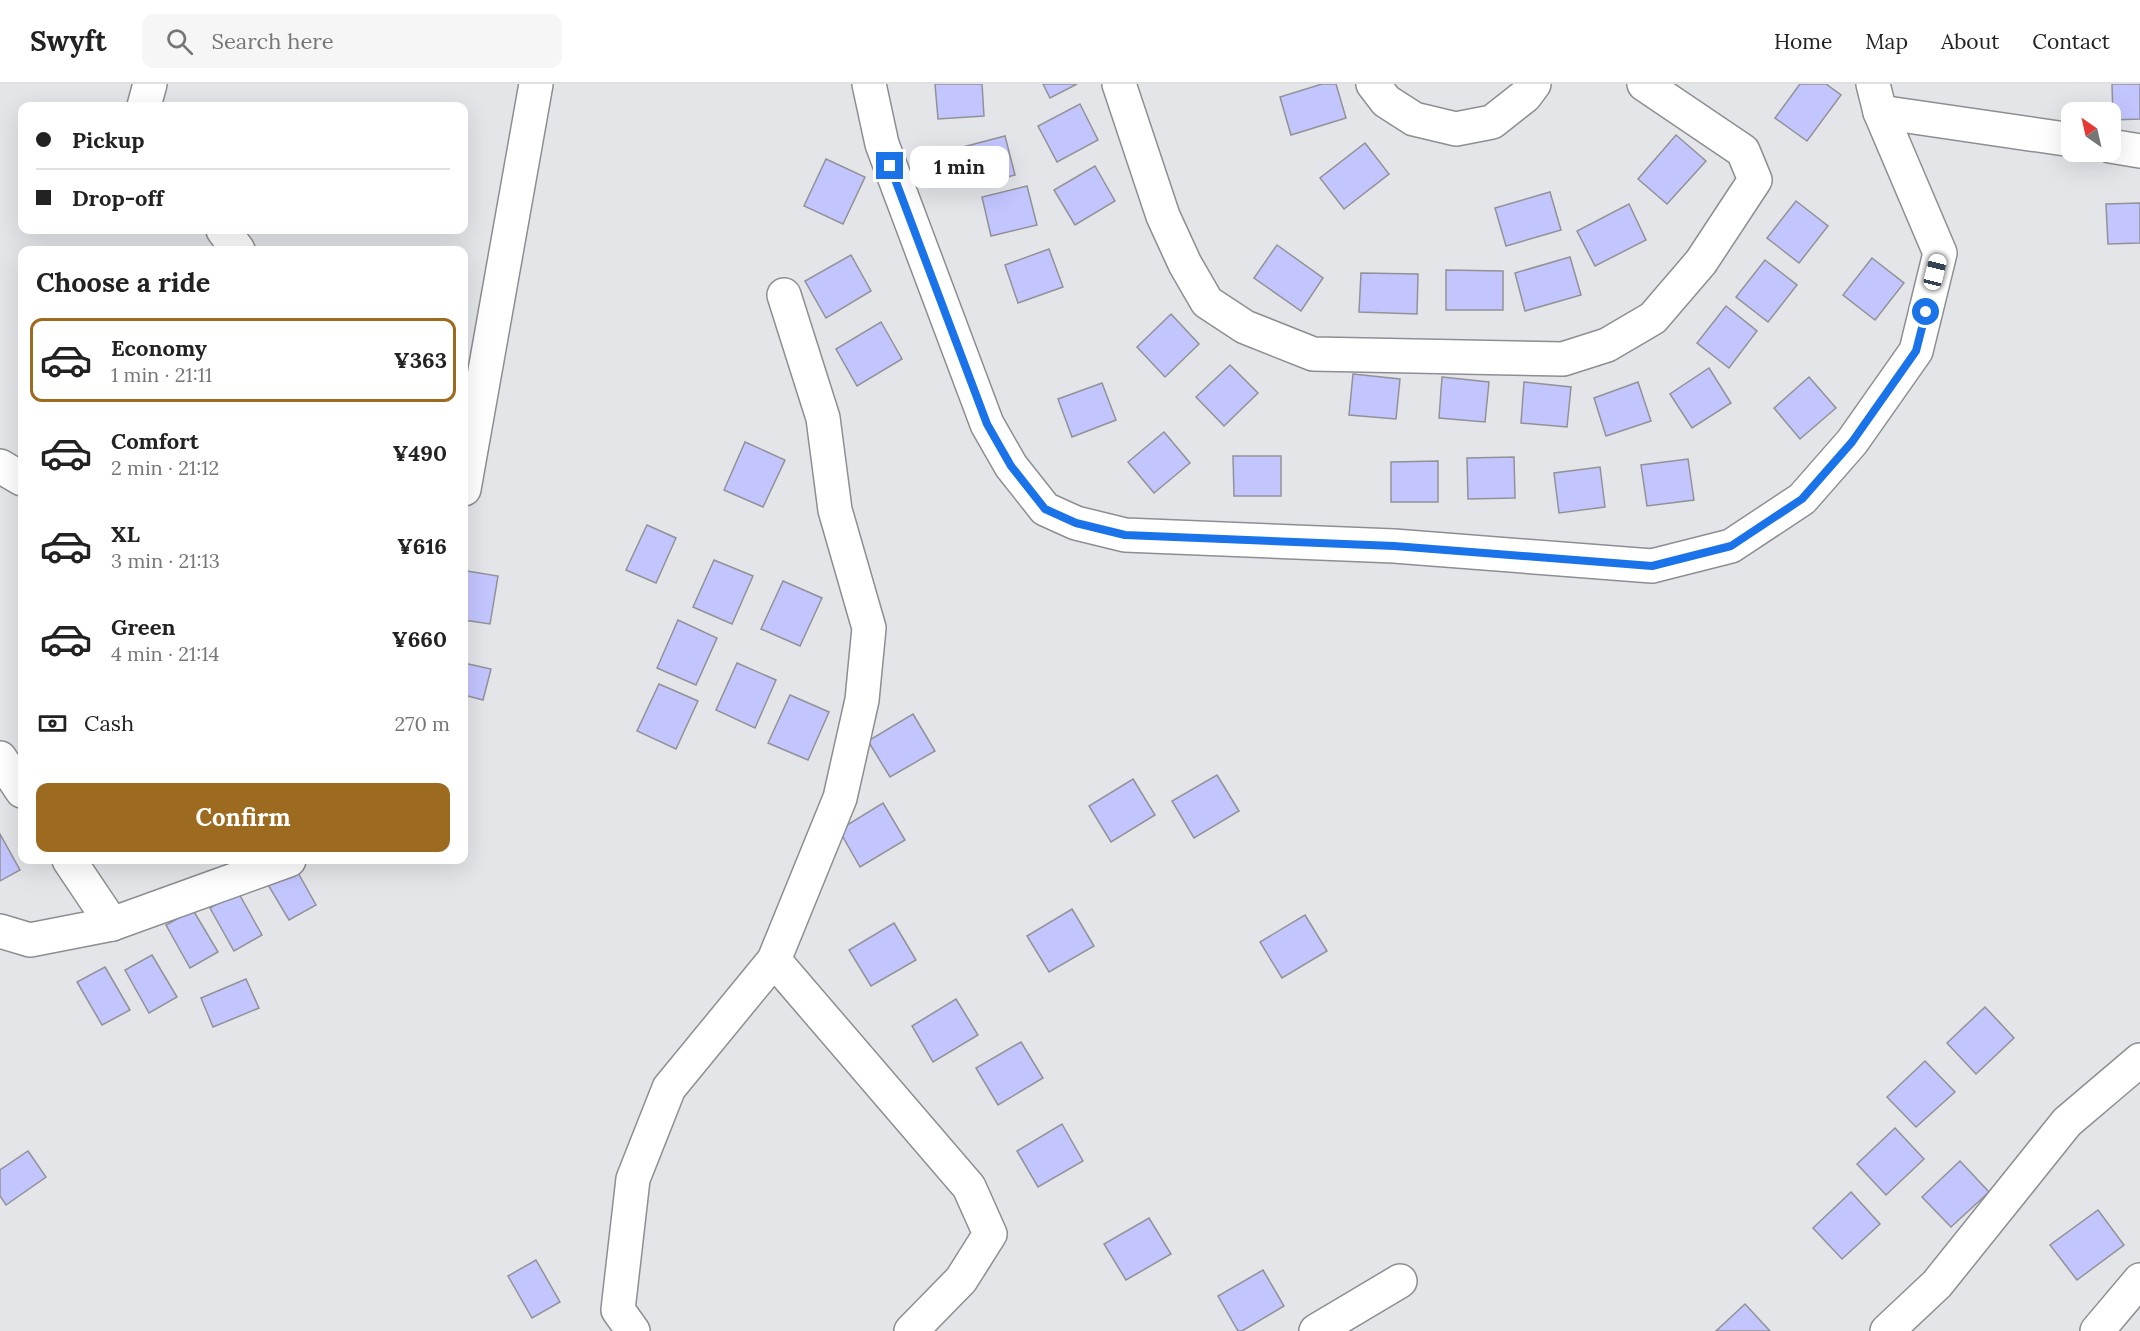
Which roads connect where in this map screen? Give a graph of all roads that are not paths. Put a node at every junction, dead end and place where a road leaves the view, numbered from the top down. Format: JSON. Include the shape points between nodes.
{"nodes":[{"id":1,"x":150,"y":84,"type":"edge"},
{"id":2,"x":536,"y":84,"type":"edge"},
{"id":3,"x":869,"y":84,"type":"edge"},
{"id":4,"x":1119,"y":84,"type":"edge"},
{"id":5,"x":1373,"y":84,"type":"edge"},
{"id":6,"x":1534,"y":84,"type":"edge"},
{"id":7,"x":1644,"y":84,"type":"edge"},
{"id":8,"x":1877,"y":98,"type":"edge"},
{"id":9,"x":145,"y":102,"type":"edge"},
{"id":10,"x":2061,"y":138,"type":"edge"},
{"id":11,"x":2121,"y":147,"type":"edge"},
{"id":12,"x":2140,"y":150,"type":"edge"},
{"id":13,"x":784,"y":295,"type":"dead end"},
{"id":14,"x":0,"y":466,"type":"edge"},
{"id":15,"x":468,"y":466,"type":"edge"},
{"id":16,"x":18,"y":477,"type":"edge"},
{"id":17,"x":0,"y":758,"type":"edge"},
{"id":18,"x":18,"y":785,"type":"edge"},
{"id":19,"x":72,"y":864,"type":"edge"},
{"id":20,"x":278,"y":864,"type":"edge"},
{"id":21,"x":112,"y":924,"type":"junction"},
{"id":22,"x":0,"y":931,"type":"edge"},
{"id":23,"x":774,"y":960,"type":"junction"},
{"id":24,"x":2140,"y":1059,"type":"edge"},
{"id":25,"x":2140,"y":1280,"type":"edge"},
{"id":26,"x":1400,"y":1281,"type":"dead end"},
{"id":27,"x":2107,"y":1325,"type":"edge"},
{"id":28,"x":633,"y":1331,"type":"edge"},
{"id":29,"x":911,"y":1331,"type":"edge"},
{"id":30,"x":1316,"y":1331,"type":"edge"},
{"id":31,"x":1887,"y":1331,"type":"edge"}],
"edges":[{"from":1,"to":9,"type":"street"},
{"from":2,"to":15,"type":"street"},
{"from":3,"to":8,"type":"street","via":[[882,144],[987,424],[1011,466],[1045,509],[1076,523],[1125,535],[1394,546],[1652,566],[1731,546],[1802,499],[1852,442],[1916,351],[1940,253]]},
{"from":4,"to":7,"type":"street","via":[[1163,216],[1185,264],[1208,302],[1245,327],[1313,354],[1563,359],[1607,345],[1653,318],[1701,262],[1755,180],[1743,151]]},
{"from":5,"to":6,"type":"street","via":[[1386,101],[1414,119],[1456,129],[1492,122]]},
{"from":8,"to":10,"type":"street"},
{"from":11,"to":12,"type":"street"},
{"from":13,"to":23,"type":"street","via":[[823,418],[835,510],[869,628],[862,700],[840,798]]},
{"from":14,"to":16,"type":"street"},
{"from":17,"to":18,"type":"street"},
{"from":19,"to":21,"type":"street"},
{"from":20,"to":21,"type":"street"},
{"from":21,"to":22,"type":"street","via":[[30,940]]},
{"from":23,"to":28,"type":"street","via":[[669,1088],[633,1179],[618,1310]]},
{"from":23,"to":29,"type":"street","via":[[969,1187],[990,1234],[962,1280]]},
{"from":24,"to":31,"type":"street","via":[[2067,1122],[1937,1284]]},
{"from":25,"to":27,"type":"street"},
{"from":26,"to":30,"type":"street"}]}
